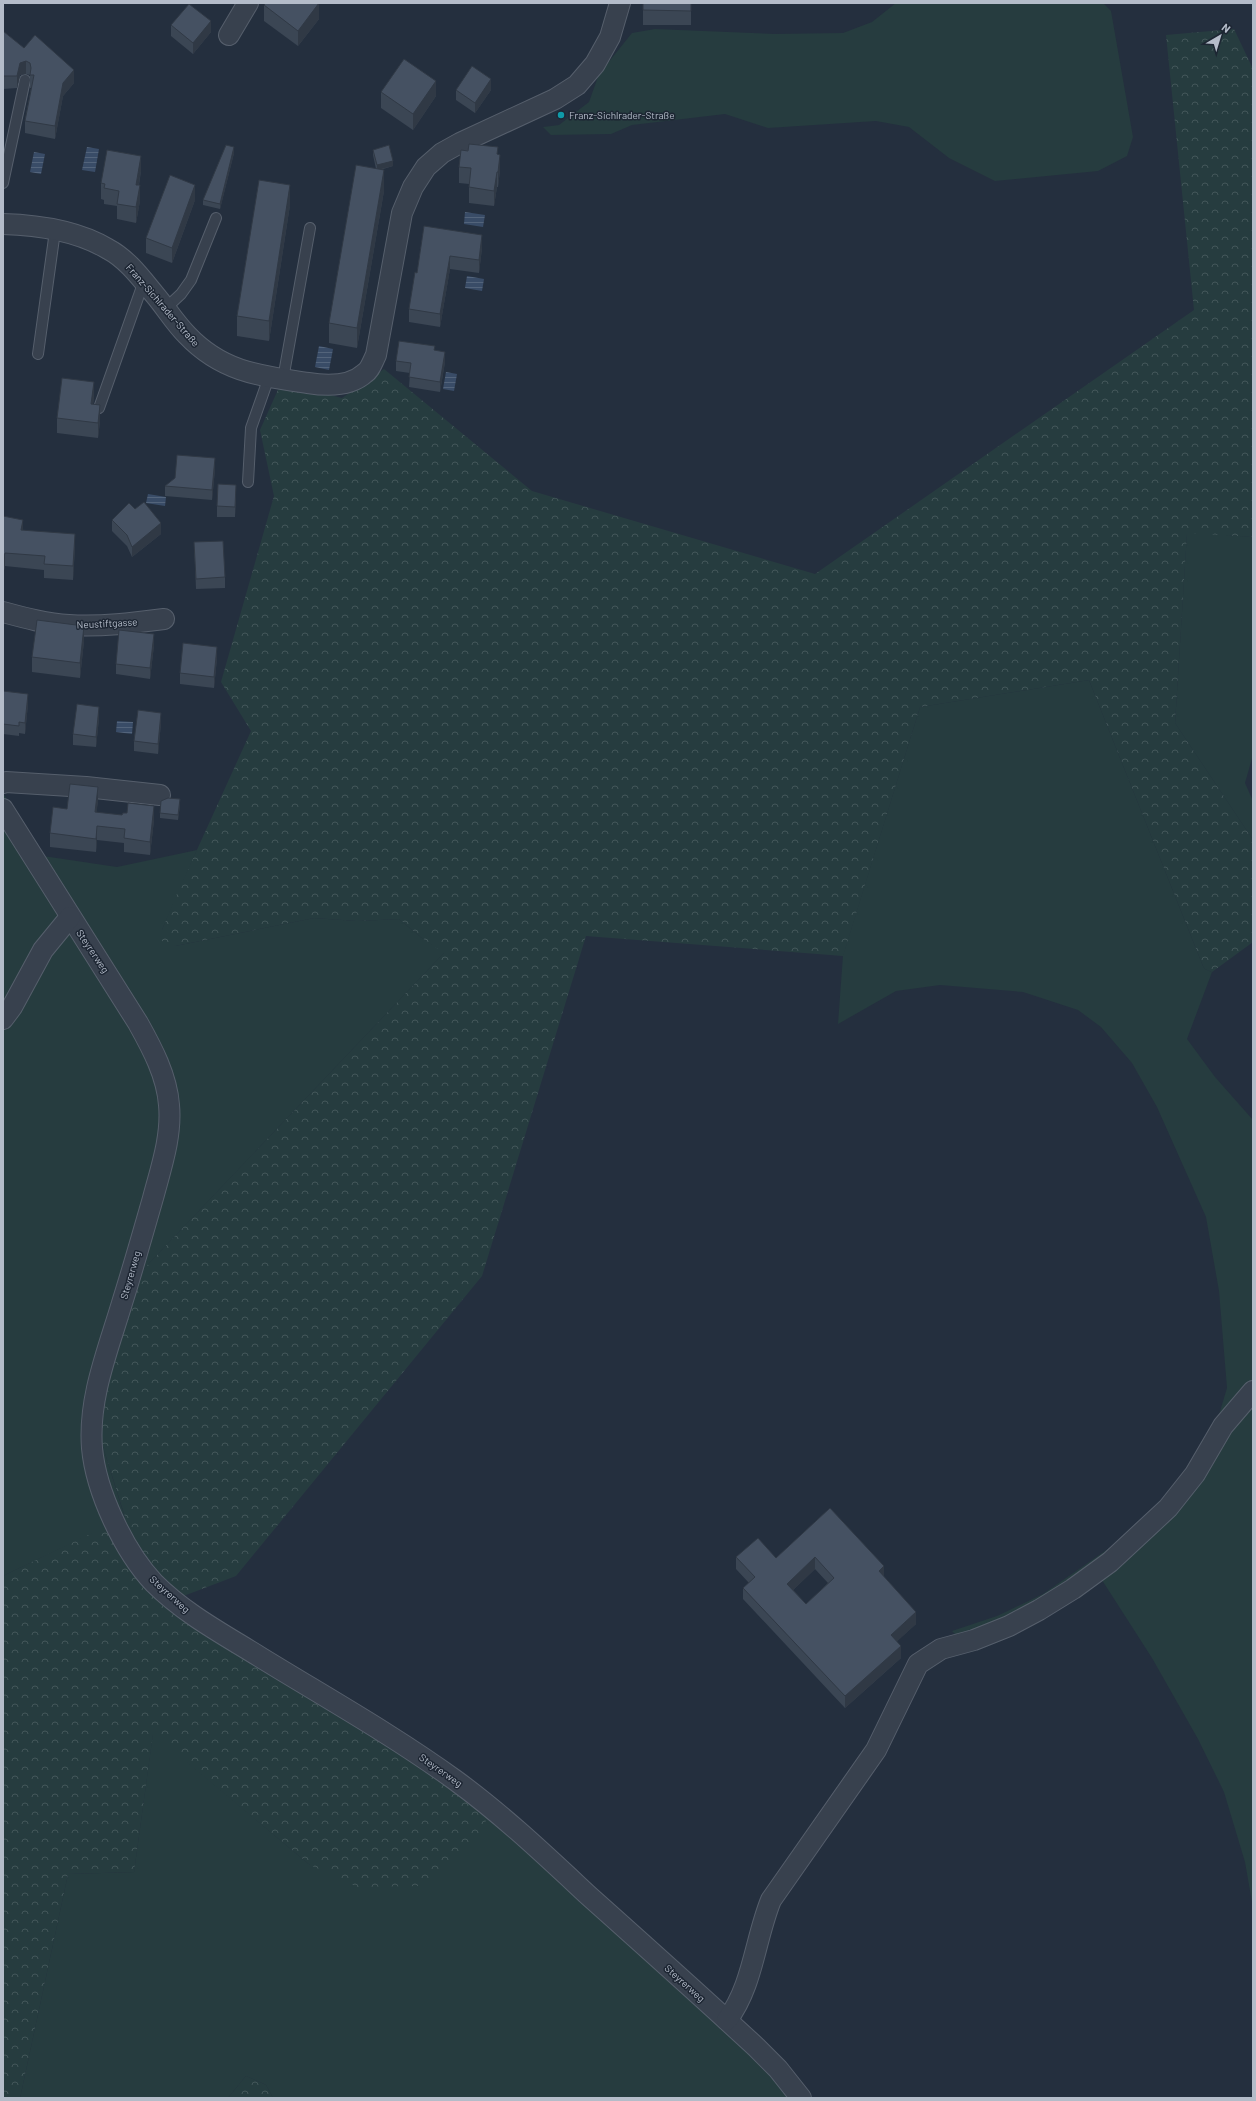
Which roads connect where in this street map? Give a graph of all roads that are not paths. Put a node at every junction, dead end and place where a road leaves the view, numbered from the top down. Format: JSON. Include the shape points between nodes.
{"nodes":[{"id":1,"x":248,"y":3,"type":"edge"},
{"id":2,"x":620,"y":3,"type":"edge"},
{"id":3,"x":228,"y":35,"type":"dead end"},
{"id":4,"x":24,"y":80,"type":"dead end"},
{"id":5,"x":3,"y":183,"type":"edge"},
{"id":6,"x":216,"y":218,"type":"dead end"},
{"id":7,"x":3,"y":224,"type":"edge"},
{"id":8,"x":310,"y":228,"type":"dead end"},
{"id":9,"x":56,"y":231,"type":"junction"},
{"id":10,"x":144,"y":281,"type":"junction"},
{"id":11,"x":166,"y":308,"type":"junction"},
{"id":12,"x":38,"y":354,"type":"dead end"},
{"id":13,"x":276,"y":378,"type":"junction"},
{"id":14,"x":99,"y":408,"type":"edge"},
{"id":15,"x":248,"y":482,"type":"dead end"},
{"id":16,"x":3,"y":612,"type":"edge"},
{"id":17,"x":164,"y":619,"type":"dead end"},
{"id":18,"x":3,"y":783,"type":"edge"},
{"id":19,"x":160,"y":795,"type":"dead end"},
{"id":20,"x":3,"y":809,"type":"edge"},
{"id":21,"x":70,"y":917,"type":"junction"},
{"id":22,"x":3,"y":1019,"type":"edge"},
{"id":23,"x":1253,"y":1392,"type":"edge"},
{"id":24,"x":727,"y":2020,"type":"junction"},
{"id":25,"x":801,"y":2098,"type":"edge"}],
"edges":[{"from":1,"to":3,"type":"street"},
{"from":2,"to":13,"type":"street","name":"Franz-Sichlrader-Straße","via":[[610,37],[595,64],[577,85],[555,99],[460,143],[442,153],[426,168],[413,187],[402,212],[376,355],[366,373],[350,382],[335,386]]},
{"from":4,"to":5,"type":"lane"},
{"from":6,"to":11,"type":"lane","via":[[192,280]]},
{"from":7,"to":9,"type":"street","name":"Franz-Sichlrader-Straße"},
{"from":8,"to":13,"type":"lane"},
{"from":9,"to":10,"type":"street","name":"Franz-Sichlrader-Straße","via":[[84,237],[109,249]]},
{"from":9,"to":12,"type":"lane"},
{"from":10,"to":11,"type":"street","name":"Franz-Sichlrader-Straße"},
{"from":10,"to":14,"type":"lane"},
{"from":11,"to":13,"type":"street","name":"Franz-Sichlrader-Straße","via":[[204,352],[241,371]]},
{"from":13,"to":15,"type":"lane","via":[[251,428]]},
{"from":16,"to":17,"type":"street","name":"Neustiftgasse","via":[[68,625]]},
{"from":18,"to":19,"type":"street","via":[[86,787]]},
{"from":20,"to":21,"type":"street"},
{"from":21,"to":22,"type":"street","name":"Steyrerweg","via":[[43,950]]},
{"from":21,"to":24,"type":"street","name":"Steyrerweg","via":[[138,1022],[155,1054],[169,1102],[169,1128],[162,1165],[94,1400],[92,1450],[98,1477],[123,1538],[153,1581],[196,1618],[412,1750],[458,1782],[516,1830]]},
{"from":23,"to":24,"type":"street","via":[[1223,1426],[1195,1474],[1168,1508],[1110,1562],[1073,1589],[1009,1626],[974,1640],[941,1649],[918,1664],[876,1750],[771,1900],[741,1997]]},
{"from":24,"to":25,"type":"street","name":"Steyrerweg","via":[[778,2069]]}]}
